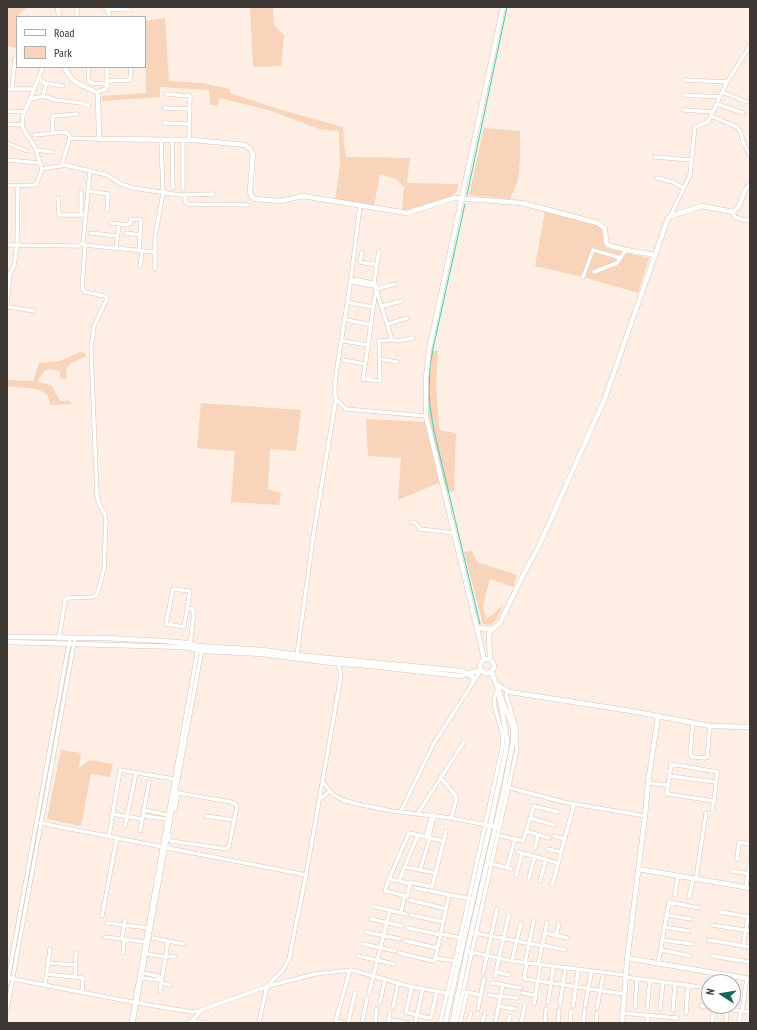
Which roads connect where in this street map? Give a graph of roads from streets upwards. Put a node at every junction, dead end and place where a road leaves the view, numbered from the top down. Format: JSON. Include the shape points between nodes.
{"nodes":[{"id":1,"x":503,"y":7,"type":"edge"},
{"id":2,"x":105,"y":8,"type":"edge"},
{"id":3,"x":129,"y":10,"type":"dead end"},
{"id":4,"x":750,"y":46,"type":"edge"},
{"id":5,"x":15,"y":58,"type":"dead end"},
{"id":6,"x":44,"y":68,"type":"edge"},
{"id":7,"x":65,"y":68,"type":"edge"},
{"id":8,"x":88,"y":68,"type":"edge"},
{"id":9,"x":107,"y":68,"type":"edge"},
{"id":10,"x":130,"y":68,"type":"edge"},
{"id":11,"x":39,"y":79,"type":"junction"},
{"id":12,"x":685,"y":80,"type":"dead end"},
{"id":13,"x":727,"y":82,"type":"junction"},
{"id":14,"x":45,"y":83,"type":"junction"},
{"id":15,"x":105,"y":83,"type":"junction"},
{"id":16,"x":63,"y":86,"type":"dead end"},
{"id":17,"x":12,"y":89,"type":"junction"},
{"id":18,"x":35,"y":89,"type":"junction"},
{"id":19,"x":7,"y":90,"type":"edge"},
{"id":20,"x":96,"y":92,"type":"junction"},
{"id":21,"x":722,"y":92,"type":"junction"},
{"id":22,"x":166,"y":94,"type":"dead end"},
{"id":23,"x":684,"y":95,"type":"dead end"},
{"id":24,"x":43,"y":96,"type":"junction"},
{"id":25,"x":720,"y":97,"type":"junction"},
{"id":26,"x":31,"y":98,"type":"junction"},
{"id":27,"x":747,"y":102,"type":"dead end"},
{"id":28,"x":717,"y":104,"type":"junction"},
{"id":29,"x":89,"y":106,"type":"dead end"},
{"id":30,"x":164,"y":108,"type":"dead end"},
{"id":31,"x":190,"y":109,"type":"junction"},
{"id":32,"x":684,"y":110,"type":"dead end"},
{"id":33,"x":7,"y":111,"type":"edge"},
{"id":34,"x":25,"y":112,"type":"junction"},
{"id":35,"x":743,"y":113,"type":"dead end"},
{"id":36,"x":77,"y":114,"type":"dead end"},
{"id":37,"x":712,"y":114,"type":"junction"},
{"id":38,"x":164,"y":123,"type":"dead end"},
{"id":39,"x":7,"y":124,"type":"edge"},
{"id":40,"x":189,"y":124,"type":"junction"},
{"id":41,"x":22,"y":125,"type":"junction"},
{"id":42,"x":53,"y":134,"type":"junction"},
{"id":43,"x":34,"y":135,"type":"dead end"},
{"id":44,"x":70,"y":138,"type":"junction"},
{"id":45,"x":99,"y":139,"type":"junction"},
{"id":46,"x":161,"y":140,"type":"junction"},
{"id":47,"x":172,"y":140,"type":"junction"},
{"id":48,"x":186,"y":140,"type":"junction"},
{"id":49,"x":7,"y":143,"type":"edge"},
{"id":50,"x":36,"y":150,"type":"junction"},
{"id":51,"x":27,"y":151,"type":"dead end"},
{"id":52,"x":53,"y":152,"type":"dead end"},
{"id":53,"x":750,"y":155,"type":"edge"},
{"id":54,"x":655,"y":157,"type":"dead end"},
{"id":55,"x":7,"y":160,"type":"edge"},
{"id":56,"x":691,"y":160,"type":"junction"},
{"id":57,"x":40,"y":163,"type":"junction"},
{"id":58,"x":62,"y":165,"type":"junction"},
{"id":59,"x":42,"y":169,"type":"junction"},
{"id":60,"x":90,"y":170,"type":"junction"},
{"id":61,"x":657,"y":178,"type":"dead end"},
{"id":62,"x":750,"y":185,"type":"edge"},
{"id":63,"x":7,"y":186,"type":"edge"},
{"id":64,"x":18,"y":186,"type":"junction"},
{"id":65,"x":173,"y":188,"type":"dead end"},
{"id":66,"x":683,"y":188,"type":"junction"},
{"id":67,"x":183,"y":189,"type":"dead end"},
{"id":68,"x":88,"y":191,"type":"junction"},
{"id":69,"x":81,"y":192,"type":"dead end"},
{"id":70,"x":163,"y":193,"type":"junction"},
{"id":71,"x":213,"y":194,"type":"dead end"},
{"id":72,"x":185,"y":195,"type":"junction"},
{"id":73,"x":58,"y":198,"type":"dead end"},
{"id":74,"x":461,"y":199,"type":"junction"},
{"id":75,"x":248,"y":205,"type":"dead end"},
{"id":76,"x":360,"y":205,"type":"junction"},
{"id":77,"x":107,"y":211,"type":"dead end"},
{"id":78,"x":733,"y":212,"type":"junction"},
{"id":79,"x":83,"y":215,"type":"junction"},
{"id":80,"x":670,"y":217,"type":"junction"},
{"id":81,"x":750,"y":220,"type":"edge"},
{"id":82,"x":111,"y":223,"type":"dead end"},
{"id":83,"x":118,"y":224,"type":"junction"},
{"id":84,"x":126,"y":233,"type":"dead end"},
{"id":85,"x":90,"y":234,"type":"dead end"},
{"id":86,"x":140,"y":235,"type":"junction"},
{"id":87,"x":117,"y":236,"type":"junction"},
{"id":88,"x":17,"y":244,"type":"junction"},
{"id":89,"x":84,"y":244,"type":"junction"},
{"id":90,"x":7,"y":245,"type":"edge"},
{"id":91,"x":116,"y":248,"type":"junction"},
{"id":92,"x":626,"y":250,"type":"junction"},
{"id":93,"x":140,"y":251,"type":"junction"},
{"id":94,"x":155,"y":252,"type":"junction"},
{"id":95,"x":362,"y":252,"type":"dead end"},
{"id":96,"x":379,"y":252,"type":"dead end"},
{"id":97,"x":656,"y":255,"type":"junction"},
{"id":98,"x":621,"y":258,"type":"junction"},
{"id":99,"x":377,"y":265,"type":"junction"},
{"id":100,"x":140,"y":267,"type":"dead end"},
{"id":101,"x":155,"y":270,"type":"dead end"},
{"id":102,"x":594,"y":272,"type":"dead end"},
{"id":103,"x":8,"y":274,"type":"edge"},
{"id":104,"x":583,"y":277,"type":"dead end"},
{"id":105,"x":351,"y":281,"type":"junction"},
{"id":106,"x":395,"y":284,"type":"dead end"},
{"id":107,"x":375,"y":286,"type":"junction"},
{"id":108,"x":402,"y":301,"type":"dead end"},
{"id":109,"x":350,"y":303,"type":"dead end"},
{"id":110,"x":382,"y":306,"type":"junction"},
{"id":111,"x":373,"y":307,"type":"junction"},
{"id":112,"x":34,"y":311,"type":"dead end"},
{"id":113,"x":408,"y":318,"type":"dead end"},
{"id":114,"x":347,"y":320,"type":"dead end"},
{"id":115,"x":388,"y":324,"type":"junction"},
{"id":116,"x":371,"y":325,"type":"junction"},
{"id":117,"x":413,"y":338,"type":"dead end"},
{"id":118,"x":392,"y":340,"type":"junction"},
{"id":119,"x":344,"y":341,"type":"dead end"},
{"id":120,"x":368,"y":344,"type":"junction"},
{"id":121,"x":380,"y":359,"type":"junction"},
{"id":122,"x":343,"y":360,"type":"dead end"},
{"id":123,"x":397,"y":362,"type":"dead end"},
{"id":124,"x":365,"y":364,"type":"junction"},
{"id":125,"x":336,"y":399,"type":"junction"},
{"id":126,"x":426,"y":416,"type":"junction"},
{"id":127,"x":412,"y":522,"type":"dead end"},
{"id":128,"x":454,"y":533,"type":"junction"},
{"id":129,"x":187,"y":608,"type":"junction"},
{"id":130,"x":481,"y":628,"type":"junction"},
{"id":131,"x":493,"y":629,"type":"junction"},
{"id":132,"x":7,"y":637,"type":"edge"},
{"id":133,"x":60,"y":638,"type":"junction"},
{"id":134,"x":72,"y":638,"type":"junction"},
{"id":135,"x":7,"y":642,"type":"edge"},
{"id":136,"x":60,"y":644,"type":"junction"},
{"id":137,"x":71,"y":644,"type":"junction"},
{"id":138,"x":189,"y":646,"type":"junction"},
{"id":139,"x":7,"y":647,"type":"edge"},
{"id":140,"x":200,"y":648,"type":"junction"},
{"id":141,"x":68,"y":651,"type":"junction"},
{"id":142,"x":297,"y":655,"type":"junction"},
{"id":143,"x":484,"y":660,"type":"junction"},
{"id":144,"x":490,"y":660,"type":"junction"},
{"id":145,"x":338,"y":661,"type":"junction"},
{"id":146,"x":482,"y":670,"type":"junction"},
{"id":147,"x":492,"y":671,"type":"junction"},
{"id":148,"x":466,"y":674,"type":"junction"},
{"id":149,"x":473,"y":683,"type":"junction"},
{"id":150,"x":498,"y":688,"type":"junction"},
{"id":151,"x":506,"y":694,"type":"junction"},
{"id":152,"x":658,"y":716,"type":"junction"},
{"id":153,"x":693,"y":723,"type":"junction"},
{"id":154,"x":710,"y":726,"type":"junction"},
{"id":155,"x":750,"y":728,"type":"edge"},
{"id":156,"x":464,"y":742,"type":"dead end"},
{"id":157,"x":136,"y":773,"type":"junction"},
{"id":158,"x":669,"y":776,"type":"junction"},
{"id":159,"x":440,"y":777,"type":"junction"},
{"id":160,"x":174,"y":779,"type":"junction"},
{"id":161,"x":322,"y":780,"type":"junction"},
{"id":162,"x":149,"y":782,"type":"dead end"},
{"id":163,"x":716,"y":782,"type":"junction"},
{"id":164,"x":648,"y":783,"type":"junction"},
{"id":165,"x":668,"y":785,"type":"junction"},
{"id":166,"x":507,"y":787,"type":"junction"},
{"id":167,"x":330,"y":791,"type":"junction"},
{"id":168,"x":175,"y":792,"type":"junction"},
{"id":169,"x":319,"y":800,"type":"junction"},
{"id":170,"x":714,"y":801,"type":"junction"},
{"id":171,"x":574,"y":804,"type":"junction"},
{"id":172,"x":144,"y":810,"type":"junction"},
{"id":173,"x":712,"y":810,"type":"dead end"},
{"id":174,"x":401,"y":811,"type":"junction"},
{"id":175,"x":558,"y":812,"type":"dead end"},
{"id":176,"x":418,"y":813,"type":"junction"},
{"id":177,"x":706,"y":813,"type":"dead end"},
{"id":178,"x":112,"y":814,"type":"junction"},
{"id":179,"x":168,"y":814,"type":"junction"},
{"id":180,"x":433,"y":815,"type":"junction"},
{"id":181,"x":206,"y":816,"type":"dead end"},
{"id":182,"x":645,"y":816,"type":"junction"},
{"id":183,"x":126,"y":817,"type":"junction"},
{"id":184,"x":143,"y":818,"type":"junction"},
{"id":185,"x":451,"y":818,"type":"junction"},
{"id":186,"x":530,"y":818,"type":"junction"},
{"id":187,"x":167,"y":819,"type":"junction"},
{"id":188,"x":234,"y":820,"type":"junction"},
{"id":189,"x":39,"y":823,"type":"junction"},
{"id":190,"x":554,"y":825,"type":"dead end"},
{"id":191,"x":125,"y":826,"type":"dead end"},
{"id":192,"x":493,"y":826,"type":"junction"},
{"id":193,"x":446,"y":831,"type":"dead end"},
{"id":194,"x":526,"y":831,"type":"junction"},
{"id":195,"x":140,"y":832,"type":"dead end"},
{"id":196,"x":496,"y":834,"type":"junction"},
{"id":197,"x":418,"y":835,"type":"junction"},
{"id":198,"x":538,"y":835,"type":"junction"},
{"id":199,"x":109,"y":836,"type":"junction"},
{"id":200,"x":554,"y":836,"type":"dead end"},
{"id":201,"x":117,"y":837,"type":"junction"},
{"id":202,"x":428,"y":837,"type":"junction"},
{"id":203,"x":549,"y":838,"type":"dead end"},
{"id":204,"x":515,"y":839,"type":"junction"},
{"id":205,"x":565,"y":839,"type":"junction"},
{"id":206,"x":443,"y":841,"type":"junction"},
{"id":207,"x":183,"y":843,"type":"junction"},
{"id":208,"x":750,"y":844,"type":"edge"},
{"id":209,"x":164,"y":846,"type":"junction"},
{"id":210,"x":534,"y":848,"type":"dead end"},
{"id":211,"x":548,"y":849,"type":"dead end"},
{"id":212,"x":182,"y":850,"type":"junction"},
{"id":213,"x":561,"y":852,"type":"junction"},
{"id":214,"x":535,"y":856,"type":"junction"},
{"id":215,"x":546,"y":859,"type":"junction"},
{"id":216,"x":737,"y":859,"type":"dead end"},
{"id":217,"x":750,"y":861,"type":"edge"},
{"id":218,"x":558,"y":862,"type":"junction"},
{"id":219,"x":489,"y":863,"type":"junction"},
{"id":220,"x":405,"y":867,"type":"junction"},
{"id":221,"x":506,"y":868,"type":"junction"},
{"id":222,"x":511,"y":869,"type":"dead end"},
{"id":223,"x":638,"y":869,"type":"junction"},
{"id":224,"x":420,"y":870,"type":"junction"},
{"id":225,"x":732,"y":871,"type":"dead end"},
{"id":226,"x":436,"y":873,"type":"junction"},
{"id":227,"x":749,"y":874,"type":"edge"},
{"id":228,"x":306,"y":875,"type":"junction"},
{"id":229,"x":516,"y":876,"type":"dead end"},
{"id":230,"x":678,"y":876,"type":"junction"},
{"id":231,"x":529,"y":878,"type":"dead end"},
{"id":232,"x":389,"y":879,"type":"junction"},
{"id":233,"x":694,"y":879,"type":"junction"},
{"id":234,"x":399,"y":881,"type":"junction"},
{"id":235,"x":540,"y":882,"type":"dead end"},
{"id":236,"x":410,"y":884,"type":"junction"},
{"id":237,"x":552,"y":886,"type":"dead end"},
{"id":238,"x":415,"y":888,"type":"dead end"},
{"id":239,"x":748,"y":888,"type":"edge"},
{"id":240,"x":449,"y":895,"type":"junction"},
{"id":241,"x":675,"y":895,"type":"dead end"},
{"id":242,"x":689,"y":897,"type":"dead end"},
{"id":243,"x":404,"y":898,"type":"dead end"},
{"id":244,"x":471,"y":899,"type":"junction"},
{"id":245,"x":410,"y":900,"type":"dead end"},
{"id":246,"x":375,"y":907,"type":"dead end"},
{"id":247,"x":446,"y":908,"type":"junction"},
{"id":248,"x":699,"y":908,"type":"dead end"},
{"id":249,"x":497,"y":909,"type":"dead end"},
{"id":250,"x":390,"y":910,"type":"junction"},
{"id":251,"x":720,"y":912,"type":"dead end"},
{"id":252,"x":401,"y":913,"type":"junction"},
{"id":253,"x":406,"y":914,"type":"dead end"},
{"id":254,"x":510,"y":914,"type":"dead end"},
{"id":255,"x":411,"y":915,"type":"dead end"},
{"id":256,"x":666,"y":915,"type":"junction"},
{"id":257,"x":102,"y":916,"type":"dead end"},
{"id":258,"x":749,"y":917,"type":"edge"},
{"id":259,"x":370,"y":919,"type":"dead end"},
{"id":260,"x":691,"y":919,"type":"dead end"},
{"id":261,"x":125,"y":920,"type":"dead end"},
{"id":262,"x":534,"y":920,"type":"dead end"},
{"id":263,"x":387,"y":922,"type":"junction"},
{"id":264,"x":444,"y":922,"type":"junction"},
{"id":265,"x":547,"y":922,"type":"dead end"},
{"id":266,"x":107,"y":923,"type":"dead end"},
{"id":267,"x":520,"y":923,"type":"dead end"},
{"id":268,"x":559,"y":924,"type":"dead end"},
{"id":269,"x":124,"y":925,"type":"junction"},
{"id":270,"x":712,"y":925,"type":"dead end"},
{"id":271,"x":402,"y":926,"type":"dead end"},
{"id":272,"x":148,"y":928,"type":"junction"},
{"id":273,"x":408,"y":928,"type":"dead end"},
{"id":274,"x":664,"y":928,"type":"junction"},
{"id":275,"x":745,"y":930,"type":"junction"},
{"id":276,"x":689,"y":931,"type":"dead end"},
{"id":277,"x":750,"y":931,"type":"edge"},
{"id":278,"x":366,"y":932,"type":"dead end"},
{"id":279,"x":475,"y":933,"type":"junction"},
{"id":280,"x":544,"y":933,"type":"junction"},
{"id":281,"x":441,"y":934,"type":"junction"},
{"id":282,"x":384,"y":935,"type":"junction"},
{"id":283,"x":491,"y":936,"type":"junction"},
{"id":284,"x":556,"y":936,"type":"junction"},
{"id":285,"x":105,"y":937,"type":"dead end"},
{"id":286,"x":153,"y":938,"type":"dead end"},
{"id":287,"x":462,"y":938,"type":"junction"},
{"id":288,"x":504,"y":938,"type":"junction"},
{"id":289,"x":567,"y":938,"type":"dead end"},
{"id":290,"x":123,"y":939,"type":"junction"},
{"id":291,"x":400,"y":939,"type":"dead end"},
{"id":292,"x":662,"y":940,"type":"junction"},
{"id":293,"x":709,"y":940,"type":"dead end"},
{"id":294,"x":168,"y":941,"type":"junction"},
{"id":295,"x":406,"y":941,"type":"dead end"},
{"id":296,"x":517,"y":941,"type":"junction"},
{"id":297,"x":146,"y":942,"type":"junction"},
{"id":298,"x":184,"y":944,"type":"dead end"},
{"id":299,"x":362,"y":944,"type":"dead end"},
{"id":300,"x":529,"y":944,"type":"junction"},
{"id":301,"x":692,"y":944,"type":"dead end"},
{"id":302,"x":542,"y":946,"type":"junction"},
{"id":303,"x":743,"y":946,"type":"junction"},
{"id":304,"x":750,"y":947,"type":"edge"},
{"id":305,"x":380,"y":948,"type":"junction"},
{"id":306,"x":437,"y":948,"type":"junction"},
{"id":307,"x":50,"y":949,"type":"dead end"},
{"id":308,"x":565,"y":950,"type":"dead end"},
{"id":309,"x":661,"y":950,"type":"junction"},
{"id":310,"x":395,"y":951,"type":"dead end"},
{"id":311,"x":464,"y":951,"type":"junction"},
{"id":312,"x":76,"y":953,"type":"dead end"},
{"id":313,"x":123,"y":953,"type":"dead end"},
{"id":314,"x":399,"y":953,"type":"dead end"},
{"id":315,"x":146,"y":954,"type":"junction"},
{"id":316,"x":358,"y":956,"type":"dead end"},
{"id":317,"x":487,"y":956,"type":"junction"},
{"id":318,"x":690,"y":956,"type":"dead end"},
{"id":319,"x":712,"y":956,"type":"dead end"},
{"id":320,"x":166,"y":957,"type":"junction"},
{"id":321,"x":175,"y":957,"type":"dead end"},
{"id":322,"x":435,"y":958,"type":"junction"},
{"id":323,"x":499,"y":958,"type":"junction"},
{"id":324,"x":627,"y":958,"type":"junction"},
{"id":325,"x":377,"y":960,"type":"junction"},
{"id":326,"x":512,"y":961,"type":"junction"},
{"id":327,"x":457,"y":962,"type":"junction"},
{"id":328,"x":750,"y":962,"type":"edge"},
{"id":329,"x":48,"y":963,"type":"junction"},
{"id":330,"x":526,"y":963,"type":"junction"},
{"id":331,"x":394,"y":964,"type":"dead end"},
{"id":332,"x":658,"y":964,"type":"junction"},
{"id":333,"x":76,"y":965,"type":"junction"},
{"id":334,"x":539,"y":967,"type":"junction"},
{"id":335,"x":553,"y":969,"type":"dead end"},
{"id":336,"x":350,"y":970,"type":"junction"},
{"id":337,"x":565,"y":970,"type":"dead end"},
{"id":338,"x":578,"y":972,"type":"dead end"},
{"id":339,"x":142,"y":973,"type":"junction"},
{"id":340,"x":483,"y":973,"type":"dead end"},
{"id":341,"x":47,"y":974,"type":"junction"},
{"id":342,"x":590,"y":974,"type":"dead end"},
{"id":343,"x":721,"y":974,"type":"edge"},
{"id":344,"x":510,"y":975,"type":"dead end"},
{"id":345,"x":373,"y":976,"type":"junction"},
{"id":346,"x":603,"y":976,"type":"dead end"},
{"id":347,"x":625,"y":976,"type":"junction"},
{"id":348,"x":75,"y":977,"type":"junction"},
{"id":349,"x":10,"y":978,"type":"junction"},
{"id":350,"x":142,"y":978,"type":"junction"},
{"id":351,"x":484,"y":978,"type":"dead end"},
{"id":352,"x":748,"y":978,"type":"edge"},
{"id":353,"x":385,"y":979,"type":"junction"},
{"id":354,"x":637,"y":979,"type":"junction"},
{"id":355,"x":161,"y":980,"type":"junction"},
{"id":356,"x":650,"y":980,"type":"junction"},
{"id":357,"x":538,"y":982,"type":"junction"},
{"id":358,"x":662,"y":982,"type":"junction"},
{"id":359,"x":398,"y":983,"type":"junction"},
{"id":360,"x":492,"y":983,"type":"dead end"},
{"id":361,"x":551,"y":984,"type":"junction"},
{"id":362,"x":675,"y":984,"type":"junction"},
{"id":363,"x":7,"y":985,"type":"edge"},
{"id":364,"x":46,"y":985,"type":"junction"},
{"id":365,"x":170,"y":985,"type":"dead end"},
{"id":366,"x":503,"y":985,"type":"junction"},
{"id":367,"x":268,"y":986,"type":"junction"},
{"id":368,"x":412,"y":986,"type":"junction"},
{"id":369,"x":563,"y":986,"type":"junction"},
{"id":370,"x":688,"y":986,"type":"junction"},
{"id":371,"x":700,"y":987,"type":"dead end"},
{"id":372,"x":423,"y":988,"type":"junction"},
{"id":373,"x":521,"y":988,"type":"dead end"},
{"id":374,"x":575,"y":988,"type":"junction"},
{"id":375,"x":588,"y":990,"type":"junction"},
{"id":376,"x":160,"y":991,"type":"dead end"},
{"id":377,"x":437,"y":991,"type":"junction"},
{"id":378,"x":463,"y":991,"type":"junction"},
{"id":379,"x":600,"y":991,"type":"junction"},
{"id":380,"x":82,"y":992,"type":"junction"},
{"id":381,"x":355,"y":993,"type":"dead end"},
{"id":382,"x":369,"y":993,"type":"dead end"},
{"id":383,"x":522,"y":993,"type":"dead end"},
{"id":384,"x":449,"y":994,"type":"junction"},
{"id":385,"x":624,"y":994,"type":"junction"},
{"id":386,"x":481,"y":995,"type":"junction"},
{"id":387,"x":489,"y":995,"type":"dead end"},
{"id":388,"x":535,"y":995,"type":"junction"},
{"id":389,"x":500,"y":996,"type":"junction"},
{"id":390,"x":517,"y":998,"type":"dead end"},
{"id":391,"x":367,"y":999,"type":"dead end"},
{"id":392,"x":136,"y":1003,"type":"junction"},
{"id":393,"x":380,"y":1003,"type":"dead end"},
{"id":394,"x":548,"y":1003,"type":"dead end"},
{"id":395,"x":534,"y":1004,"type":"dead end"},
{"id":396,"x":560,"y":1004,"type":"dead end"},
{"id":397,"x":525,"y":1005,"type":"dead end"},
{"id":398,"x":498,"y":1006,"type":"junction"},
{"id":399,"x":573,"y":1006,"type":"dead end"},
{"id":400,"x":393,"y":1007,"type":"dead end"},
{"id":401,"x":635,"y":1007,"type":"dead end"},
{"id":402,"x":546,"y":1008,"type":"dead end"},
{"id":403,"x":597,"y":1008,"type":"dead end"},
{"id":404,"x":647,"y":1008,"type":"dead end"},
{"id":405,"x":7,"y":1009,"type":"edge"},
{"id":406,"x":202,"y":1009,"type":"junction"},
{"id":407,"x":377,"y":1009,"type":"dead end"},
{"id":408,"x":515,"y":1009,"type":"dead end"},
{"id":409,"x":660,"y":1009,"type":"dead end"},
{"id":410,"x":478,"y":1010,"type":"dead end"},
{"id":411,"x":559,"y":1010,"type":"dead end"},
{"id":412,"x":672,"y":1010,"type":"dead end"},
{"id":413,"x":571,"y":1011,"type":"dead end"},
{"id":414,"x":742,"y":1011,"type":"junction"},
{"id":415,"x":750,"y":1012,"type":"edge"},
{"id":416,"x":390,"y":1013,"type":"dead end"},
{"id":417,"x":471,"y":1013,"type":"dead end"},
{"id":418,"x":485,"y":1013,"type":"dead end"},
{"id":419,"x":597,"y":1013,"type":"dead end"},
{"id":420,"x":622,"y":1013,"type":"junction"},
{"id":421,"x":686,"y":1013,"type":"dead end"},
{"id":422,"x":417,"y":1015,"type":"junction"},
{"id":423,"x":510,"y":1016,"type":"dead end"},
{"id":424,"x":648,"y":1016,"type":"junction"},
{"id":425,"x":677,"y":1018,"type":"dead end"},
{"id":426,"x":388,"y":1021,"type":"edge"},
{"id":427,"x":190,"y":1022,"type":"edge"},
{"id":428,"x":336,"y":1022,"type":"edge"},
{"id":429,"x":132,"y":1023,"type":"edge"},
{"id":430,"x":205,"y":1023,"type":"edge"},
{"id":431,"x":259,"y":1023,"type":"edge"},
{"id":432,"x":345,"y":1023,"type":"edge"},
{"id":433,"x":348,"y":1023,"type":"edge"},
{"id":434,"x":362,"y":1023,"type":"edge"},
{"id":435,"x":374,"y":1023,"type":"edge"},
{"id":436,"x":407,"y":1023,"type":"edge"},
{"id":437,"x":415,"y":1023,"type":"edge"},
{"id":438,"x":440,"y":1023,"type":"edge"},
{"id":439,"x":445,"y":1023,"type":"edge"},
{"id":440,"x":452,"y":1023,"type":"edge"},
{"id":441,"x":456,"y":1023,"type":"edge"},
{"id":442,"x":460,"y":1023,"type":"edge"},
{"id":443,"x":468,"y":1023,"type":"edge"},
{"id":444,"x":482,"y":1023,"type":"edge"},
{"id":445,"x":495,"y":1023,"type":"edge"},
{"id":446,"x":508,"y":1023,"type":"edge"},
{"id":447,"x":521,"y":1023,"type":"edge"},
{"id":448,"x":545,"y":1023,"type":"edge"},
{"id":449,"x":558,"y":1023,"type":"edge"},
{"id":450,"x":570,"y":1023,"type":"edge"},
{"id":451,"x":583,"y":1023,"type":"edge"},
{"id":452,"x":596,"y":1023,"type":"edge"},
{"id":453,"x":622,"y":1023,"type":"edge"},
{"id":454,"x":647,"y":1023,"type":"edge"},
{"id":455,"x":739,"y":1023,"type":"edge"}],
"edges":[{"from":1,"to":74,"type":"street"},
{"from":2,"to":3,"type":"street"},
{"from":4,"to":13,"type":"street"},
{"from":5,"to":17,"type":"street"},
{"from":6,"to":11,"type":"street"},
{"from":7,"to":20,"type":"street","via":[[72,79]]},
{"from":8,"to":15,"type":"street","via":[[89,81]]},
{"from":9,"to":15,"type":"street"},
{"from":10,"to":15,"type":"street","via":[[130,80]]},
{"from":11,"to":14,"type":"street"},
{"from":11,"to":18,"type":"street"},
{"from":12,"to":13,"type":"street"},
{"from":13,"to":21,"type":"street"},
{"from":14,"to":16,"type":"street"},
{"from":14,"to":24,"type":"street"},
{"from":15,"to":20,"type":"street","via":[[106,89]]},
{"from":17,"to":18,"type":"street"},
{"from":17,"to":19,"type":"street"},
{"from":18,"to":26,"type":"street"},
{"from":20,"to":45,"type":"street"},
{"from":21,"to":25,"type":"street"},
{"from":21,"to":27,"type":"street"},
{"from":22,"to":31,"type":"street","via":[[189,95]]},
{"from":23,"to":25,"type":"street"},
{"from":24,"to":26,"type":"street"},
{"from":24,"to":29,"type":"street"},
{"from":25,"to":28,"type":"street"},
{"from":26,"to":34,"type":"street"},
{"from":28,"to":35,"type":"street"},
{"from":28,"to":37,"type":"street"},
{"from":30,"to":31,"type":"street"},
{"from":31,"to":40,"type":"street"},
{"from":32,"to":37,"type":"street"},
{"from":33,"to":34,"type":"street"},
{"from":34,"to":41,"type":"street"},
{"from":36,"to":42,"type":"street","via":[[54,116]]},
{"from":37,"to":53,"type":"street","via":[[737,127]]},
{"from":37,"to":56,"type":"street","via":[[708,122],[695,127]]},
{"from":38,"to":40,"type":"street"},
{"from":39,"to":41,"type":"street"},
{"from":40,"to":48,"type":"street"},
{"from":41,"to":50,"type":"street"},
{"from":42,"to":43,"type":"street"},
{"from":42,"to":44,"type":"street","via":[[66,132]]},
{"from":44,"to":45,"type":"street"},
{"from":44,"to":58,"type":"street"},
{"from":45,"to":46,"type":"street"},
{"from":46,"to":47,"type":"street"},
{"from":46,"to":70,"type":"street"},
{"from":47,"to":48,"type":"street"},
{"from":47,"to":65,"type":"street"},
{"from":48,"to":67,"type":"street"},
{"from":48,"to":76,"type":"street","via":[[245,145],[250,148],[253,154],[250,191],[255,199],[280,201],[303,196]]},
{"from":49,"to":51,"type":"street"},
{"from":50,"to":52,"type":"street"},
{"from":50,"to":57,"type":"street"},
{"from":54,"to":56,"type":"street"},
{"from":55,"to":57,"type":"street"},
{"from":56,"to":66,"type":"street","via":[[690,175]]},
{"from":57,"to":59,"type":"street"},
{"from":58,"to":59,"type":"street"},
{"from":58,"to":60,"type":"street"},
{"from":59,"to":64,"type":"street","via":[[37,183],[31,186]]},
{"from":60,"to":68,"type":"street"},
{"from":60,"to":70,"type":"street","via":[[111,177],[130,188]]},
{"from":61,"to":66,"type":"street","via":[[673,182]]},
{"from":62,"to":78,"type":"street"},
{"from":63,"to":64,"type":"street"},
{"from":64,"to":88,"type":"street"},
{"from":66,"to":80,"type":"street"},
{"from":68,"to":77,"type":"street","via":[[108,194]]},
{"from":68,"to":79,"type":"street"},
{"from":69,"to":79,"type":"street"},
{"from":70,"to":72,"type":"street"},
{"from":70,"to":94,"type":"street","via":[[155,237]]},
{"from":71,"to":72,"type":"street"},
{"from":72,"to":75,"type":"street","via":[[188,204]]},
{"from":73,"to":79,"type":"street","via":[[59,215]]},
{"from":74,"to":76,"type":"street","via":[[454,198],[406,213]]},
{"from":74,"to":92,"type":"street","via":[[522,202],[598,223],[605,229],[607,244]]},
{"from":74,"to":126,"type":"street","via":[[429,350]]},
{"from":76,"to":105,"type":"street"},
{"from":78,"to":80,"type":"street","via":[[702,206]]},
{"from":78,"to":81,"type":"street","via":[[735,217]]},
{"from":79,"to":89,"type":"street"},
{"from":80,"to":97,"type":"street"},
{"from":82,"to":83,"type":"street"},
{"from":83,"to":86,"type":"street","via":[[128,224],[131,219],[140,220]]},
{"from":83,"to":87,"type":"street"},
{"from":84,"to":86,"type":"street"},
{"from":85,"to":87,"type":"street"},
{"from":86,"to":93,"type":"street"},
{"from":87,"to":91,"type":"street"},
{"from":88,"to":89,"type":"street"},
{"from":88,"to":90,"type":"street"},
{"from":88,"to":103,"type":"street","via":[[14,266]]},
{"from":89,"to":91,"type":"street"},
{"from":89,"to":133,"type":"street","via":[[82,289],[107,299],[94,326],[91,349],[97,496],[106,520],[104,569],[97,595],[65,600]]},
{"from":91,"to":93,"type":"street"},
{"from":92,"to":97,"type":"street"},
{"from":92,"to":98,"type":"street"},
{"from":93,"to":94,"type":"street"},
{"from":93,"to":100,"type":"street"},
{"from":94,"to":101,"type":"street"},
{"from":95,"to":99,"type":"street","via":[[360,262]]},
{"from":96,"to":99,"type":"street"},
{"from":97,"to":131,"type":"street","via":[[605,398],[539,546],[500,623]]},
{"from":98,"to":102,"type":"street","via":[[616,264]]},
{"from":98,"to":104,"type":"street","via":[[593,250]]},
{"from":99,"to":107,"type":"street"},
{"from":103,"to":112,"type":"street","via":[[8,307]]},
{"from":105,"to":107,"type":"street"},
{"from":105,"to":125,"type":"street","via":[[335,381]]},
{"from":106,"to":107,"type":"street"},
{"from":107,"to":110,"type":"street"},
{"from":107,"to":111,"type":"street"},
{"from":108,"to":110,"type":"street"},
{"from":109,"to":111,"type":"street"},
{"from":110,"to":115,"type":"street"},
{"from":111,"to":116,"type":"street"},
{"from":113,"to":115,"type":"street"},
{"from":114,"to":116,"type":"street"},
{"from":115,"to":118,"type":"street"},
{"from":116,"to":120,"type":"street"},
{"from":117,"to":118,"type":"street"},
{"from":118,"to":121,"type":"street","via":[[379,341]]},
{"from":119,"to":120,"type":"street"},
{"from":120,"to":124,"type":"street"},
{"from":121,"to":123,"type":"street"},
{"from":121,"to":124,"type":"street","via":[[380,381],[363,379]]},
{"from":122,"to":124,"type":"street"},
{"from":125,"to":126,"type":"street","via":[[350,410]]},
{"from":125,"to":142,"type":"street"},
{"from":126,"to":128,"type":"street"},
{"from":127,"to":128,"type":"street","via":[[420,529]]},
{"from":128,"to":130,"type":"street"},
{"from":129,"to":129,"type":"street","via":[[190,591],[173,589],[166,624],[184,627]]},
{"from":129,"to":138,"type":"street","via":[[194,612]]},
{"from":130,"to":131,"type":"street"},
{"from":130,"to":143,"type":"street"},
{"from":131,"to":144,"type":"street","via":[[489,636]]},
{"from":132,"to":133,"type":"street"},
{"from":133,"to":134,"type":"street"},
{"from":133,"to":136,"type":"street"},
{"from":134,"to":137,"type":"street"},
{"from":134,"to":138,"type":"street","via":[[164,641]]},
{"from":135,"to":136,"type":"street"},
{"from":135,"to":139,"type":"street"},
{"from":136,"to":137,"type":"street"},
{"from":136,"to":141,"type":"street"},
{"from":137,"to":138,"type":"street"},
{"from":137,"to":141,"type":"street"},
{"from":137,"to":189,"type":"street"},
{"from":138,"to":140,"type":"street"},
{"from":140,"to":142,"type":"street","via":[[263,650]]},
{"from":140,"to":145,"type":"street"},
{"from":140,"to":160,"type":"street"},
{"from":140,"to":168,"type":"street"},
{"from":141,"to":189,"type":"street"},
{"from":142,"to":145,"type":"street"},
{"from":143,"to":144,"type":"street"},
{"from":143,"to":146,"type":"street","via":[[480,666]]},
{"from":144,"to":147,"type":"street","via":[[494,665]]},
{"from":145,"to":148,"type":"street","via":[[460,676]]},
{"from":145,"to":161,"type":"street","via":[[341,676]]},
{"from":146,"to":147,"type":"street","via":[[487,673]]},
{"from":146,"to":148,"type":"street"},
{"from":146,"to":149,"type":"street"},
{"from":147,"to":150,"type":"street"},
{"from":148,"to":149,"type":"street","via":[[473,677]]},
{"from":149,"to":174,"type":"street","via":[[433,745]]},
{"from":150,"to":151,"type":"street"},
{"from":150,"to":151,"type":"street"},
{"from":150,"to":192,"type":"street","via":[[507,739]]},
{"from":151,"to":152,"type":"street"},
{"from":151,"to":166,"type":"street","via":[[513,735]]},
{"from":152,"to":153,"type":"street"},
{"from":152,"to":164,"type":"street"},
{"from":153,"to":154,"type":"street"},
{"from":153,"to":154,"type":"street","via":[[690,754],[692,757],[707,757]]},
{"from":154,"to":155,"type":"street"},
{"from":156,"to":159,"type":"street"},
{"from":157,"to":160,"type":"street"},
{"from":157,"to":178,"type":"street","via":[[120,770]]},
{"from":157,"to":183,"type":"street"},
{"from":158,"to":163,"type":"street"},
{"from":158,"to":163,"type":"street","via":[[670,766],[673,764],[716,771]]},
{"from":158,"to":165,"type":"street"},
{"from":159,"to":176,"type":"street"},
{"from":159,"to":185,"type":"street","via":[[456,796]]},
{"from":160,"to":168,"type":"street"},
{"from":161,"to":167,"type":"street"},
{"from":161,"to":169,"type":"street"},
{"from":162,"to":172,"type":"street"},
{"from":163,"to":170,"type":"street"},
{"from":164,"to":165,"type":"street"},
{"from":164,"to":182,"type":"street"},
{"from":165,"to":170,"type":"street","via":[[668,795]]},
{"from":166,"to":171,"type":"street"},
{"from":166,"to":192,"type":"street"},
{"from":167,"to":169,"type":"street"},
{"from":167,"to":174,"type":"street","via":[[343,800],[357,804]]},
{"from":168,"to":179,"type":"street"},
{"from":168,"to":188,"type":"street","via":[[234,803],[237,806]]},
{"from":168,"to":207,"type":"street","via":[[169,839]]},
{"from":168,"to":209,"type":"street"},
{"from":169,"to":228,"type":"street"},
{"from":170,"to":173,"type":"street"},
{"from":171,"to":182,"type":"street"},
{"from":171,"to":205,"type":"street"},
{"from":172,"to":179,"type":"street"},
{"from":172,"to":184,"type":"street"},
{"from":174,"to":176,"type":"street"},
{"from":175,"to":186,"type":"street","via":[[535,806]]},
{"from":176,"to":180,"type":"street"},
{"from":177,"to":233,"type":"street"},
{"from":178,"to":183,"type":"street"},
{"from":178,"to":199,"type":"street"},
{"from":179,"to":187,"type":"street"},
{"from":180,"to":185,"type":"street"},
{"from":180,"to":202,"type":"street"},
{"from":181,"to":188,"type":"street"},
{"from":182,"to":223,"type":"street"},
{"from":183,"to":184,"type":"street"},
{"from":183,"to":191,"type":"street"},
{"from":184,"to":187,"type":"street"},
{"from":184,"to":195,"type":"street"},
{"from":185,"to":192,"type":"street"},
{"from":186,"to":190,"type":"street"},
{"from":186,"to":194,"type":"street"},
{"from":187,"to":209,"type":"street"},
{"from":188,"to":207,"type":"street","via":[[227,849]]},
{"from":189,"to":199,"type":"street"},
{"from":189,"to":349,"type":"street"},
{"from":192,"to":196,"type":"street"},
{"from":192,"to":244,"type":"street"},
{"from":193,"to":206,"type":"street"},
{"from":194,"to":198,"type":"street"},
{"from":194,"to":204,"type":"street","via":[[523,841]]},
{"from":196,"to":204,"type":"street"},
{"from":196,"to":219,"type":"street"},
{"from":197,"to":202,"type":"street"},
{"from":197,"to":220,"type":"street"},
{"from":197,"to":232,"type":"street","via":[[409,833]]},
{"from":198,"to":203,"type":"street"},
{"from":198,"to":210,"type":"street"},
{"from":199,"to":201,"type":"street"},
{"from":200,"to":205,"type":"street"},
{"from":201,"to":209,"type":"street"},
{"from":201,"to":257,"type":"street"},
{"from":202,"to":206,"type":"street"},
{"from":202,"to":224,"type":"street"},
{"from":204,"to":221,"type":"street"},
{"from":205,"to":213,"type":"street"},
{"from":206,"to":226,"type":"street"},
{"from":207,"to":212,"type":"street"},
{"from":208,"to":216,"type":"street","via":[[740,842]]},
{"from":209,"to":212,"type":"street"},
{"from":209,"to":272,"type":"street"},
{"from":209,"to":315,"type":"street"},
{"from":211,"to":213,"type":"street"},
{"from":212,"to":228,"type":"street"},
{"from":213,"to":218,"type":"street"},
{"from":214,"to":215,"type":"street"},
{"from":214,"to":229,"type":"street","via":[[520,853]]},
{"from":214,"to":231,"type":"street"},
{"from":215,"to":218,"type":"street"},
{"from":215,"to":235,"type":"street"},
{"from":217,"to":227,"type":"street"},
{"from":218,"to":237,"type":"street"},
{"from":219,"to":221,"type":"street"},
{"from":219,"to":279,"type":"street"},
{"from":219,"to":311,"type":"street"},
{"from":220,"to":224,"type":"street"},
{"from":220,"to":234,"type":"street"},
{"from":221,"to":222,"type":"street"},
{"from":223,"to":230,"type":"street"},
{"from":223,"to":324,"type":"street"},
{"from":224,"to":226,"type":"street"},
{"from":225,"to":227,"type":"street"},
{"from":226,"to":236,"type":"street","via":[[432,887]]},
{"from":227,"to":239,"type":"street"},
{"from":228,"to":367,"type":"street","via":[[290,959]]},
{"from":230,"to":233,"type":"street"},
{"from":230,"to":241,"type":"street"},
{"from":232,"to":234,"type":"street"},
{"from":232,"to":236,"type":"street","via":[[385,891],[407,896]]},
{"from":233,"to":239,"type":"street"},
{"from":233,"to":242,"type":"street"},
{"from":234,"to":236,"type":"street"},
{"from":238,"to":240,"type":"street"},
{"from":240,"to":244,"type":"street"},
{"from":240,"to":247,"type":"street"},
{"from":243,"to":252,"type":"street"},
{"from":244,"to":287,"type":"street"},
{"from":245,"to":247,"type":"street"},
{"from":246,"to":250,"type":"street"},
{"from":247,"to":264,"type":"street"},
{"from":248,"to":256,"type":"street","via":[[669,902]]},
{"from":249,"to":283,"type":"street"},
{"from":250,"to":252,"type":"street"},
{"from":250,"to":263,"type":"street"},
{"from":251,"to":258,"type":"street"},
{"from":252,"to":253,"type":"street"},
{"from":254,"to":288,"type":"street"},
{"from":255,"to":264,"type":"street"},
{"from":256,"to":260,"type":"street"},
{"from":256,"to":274,"type":"street"},
{"from":258,"to":275,"type":"street"},
{"from":259,"to":263,"type":"street"},
{"from":261,"to":269,"type":"street"},
{"from":262,"to":300,"type":"street"},
{"from":263,"to":271,"type":"street"},
{"from":263,"to":282,"type":"street"},
{"from":264,"to":281,"type":"street"},
{"from":265,"to":280,"type":"street"},
{"from":266,"to":269,"type":"street"},
{"from":267,"to":296,"type":"street"},
{"from":268,"to":284,"type":"street"},
{"from":269,"to":272,"type":"street"},
{"from":269,"to":290,"type":"street"},
{"from":270,"to":275,"type":"street"},
{"from":272,"to":297,"type":"street"},
{"from":273,"to":281,"type":"street"},
{"from":274,"to":276,"type":"street"},
{"from":274,"to":292,"type":"street"},
{"from":275,"to":277,"type":"street"},
{"from":275,"to":303,"type":"street"},
{"from":278,"to":282,"type":"street"},
{"from":279,"to":283,"type":"street"},
{"from":279,"to":311,"type":"street"},
{"from":280,"to":284,"type":"street"},
{"from":280,"to":302,"type":"street"},
{"from":281,"to":287,"type":"street"},
{"from":281,"to":306,"type":"street"},
{"from":282,"to":291,"type":"street"},
{"from":282,"to":305,"type":"street"},
{"from":283,"to":288,"type":"street"},
{"from":283,"to":317,"type":"street"},
{"from":284,"to":289,"type":"street"},
{"from":285,"to":290,"type":"street"},
{"from":286,"to":294,"type":"street"},
{"from":287,"to":311,"type":"street"},
{"from":288,"to":296,"type":"street"},
{"from":288,"to":323,"type":"street"},
{"from":290,"to":297,"type":"street"},
{"from":290,"to":313,"type":"street"},
{"from":292,"to":301,"type":"street"},
{"from":292,"to":309,"type":"street"},
{"from":293,"to":303,"type":"street"},
{"from":294,"to":298,"type":"street"},
{"from":294,"to":320,"type":"street"},
{"from":295,"to":306,"type":"street"},
{"from":296,"to":300,"type":"street"},
{"from":296,"to":326,"type":"street"},
{"from":297,"to":392,"type":"street"},
{"from":299,"to":305,"type":"street"},
{"from":300,"to":302,"type":"street"},
{"from":300,"to":330,"type":"street"},
{"from":302,"to":308,"type":"street"},
{"from":302,"to":334,"type":"street"},
{"from":303,"to":304,"type":"street"},
{"from":305,"to":310,"type":"street"},
{"from":305,"to":325,"type":"street"},
{"from":306,"to":322,"type":"street"},
{"from":307,"to":329,"type":"street"},
{"from":309,"to":318,"type":"street"},
{"from":309,"to":332,"type":"street"},
{"from":311,"to":317,"type":"street"},
{"from":311,"to":327,"type":"street"},
{"from":311,"to":378,"type":"street"},
{"from":312,"to":333,"type":"street"},
{"from":314,"to":322,"type":"street","via":[[433,960]]},
{"from":315,"to":320,"type":"street"},
{"from":315,"to":339,"type":"street"},
{"from":316,"to":325,"type":"street"},
{"from":317,"to":323,"type":"street"},
{"from":317,"to":340,"type":"street"},
{"from":319,"to":328,"type":"street"},
{"from":320,"to":321,"type":"street"},
{"from":320,"to":355,"type":"street"},
{"from":322,"to":327,"type":"street"},
{"from":323,"to":326,"type":"street"},
{"from":323,"to":344,"type":"street","via":[[496,974]]},
{"from":324,"to":332,"type":"street"},
{"from":324,"to":347,"type":"street"},
{"from":325,"to":331,"type":"street"},
{"from":325,"to":345,"type":"street"},
{"from":326,"to":330,"type":"street"},
{"from":327,"to":384,"type":"street"},
{"from":329,"to":333,"type":"street"},
{"from":329,"to":341,"type":"street"},
{"from":330,"to":334,"type":"street"},
{"from":330,"to":357,"type":"street","via":[[524,979]]},
{"from":332,"to":343,"type":"street"},
{"from":333,"to":348,"type":"street"},
{"from":334,"to":347,"type":"street"},
{"from":334,"to":357,"type":"street"},
{"from":335,"to":361,"type":"street"},
{"from":336,"to":345,"type":"street"},
{"from":336,"to":367,"type":"street","via":[[315,974]]},
{"from":336,"to":428,"type":"street"},
{"from":337,"to":369,"type":"street"},
{"from":338,"to":374,"type":"street"},
{"from":339,"to":350,"type":"street"},
{"from":339,"to":355,"type":"street","via":[[158,976]]},
{"from":341,"to":348,"type":"street"},
{"from":341,"to":364,"type":"street"},
{"from":342,"to":375,"type":"street"},
{"from":345,"to":353,"type":"street"},
{"from":345,"to":382,"type":"street"},
{"from":346,"to":379,"type":"street"},
{"from":347,"to":354,"type":"street"},
{"from":347,"to":385,"type":"street"},
{"from":348,"to":380,"type":"street","via":[[83,978]]},
{"from":349,"to":363,"type":"street"},
{"from":349,"to":364,"type":"street"},
{"from":349,"to":405,"type":"street"},
{"from":350,"to":355,"type":"street"},
{"from":350,"to":392,"type":"street"},
{"from":351,"to":386,"type":"street"},
{"from":352,"to":414,"type":"street"},
{"from":353,"to":359,"type":"street"},
{"from":353,"to":393,"type":"street"},
{"from":354,"to":356,"type":"street"},
{"from":354,"to":401,"type":"street"},
{"from":355,"to":365,"type":"street"},
{"from":355,"to":376,"type":"street"},
{"from":356,"to":358,"type":"street"},
{"from":356,"to":404,"type":"street"},
{"from":357,"to":361,"type":"street"},
{"from":357,"to":388,"type":"street"},
{"from":358,"to":362,"type":"street"},
{"from":358,"to":409,"type":"street"},
{"from":359,"to":368,"type":"street"},
{"from":359,"to":400,"type":"street"},
{"from":360,"to":366,"type":"street"},
{"from":361,"to":369,"type":"street"},
{"from":361,"to":394,"type":"street"},
{"from":362,"to":370,"type":"street"},
{"from":362,"to":412,"type":"street"},
{"from":364,"to":380,"type":"street"},
{"from":366,"to":373,"type":"street"},
{"from":366,"to":389,"type":"street"},
{"from":367,"to":406,"type":"street"},
{"from":367,"to":431,"type":"street"},
{"from":368,"to":372,"type":"street"},
{"from":368,"to":422,"type":"street","via":[[406,1012]]},
{"from":369,"to":374,"type":"street"},
{"from":369,"to":396,"type":"street"},
{"from":370,"to":371,"type":"street"},
{"from":370,"to":421,"type":"street"},
{"from":372,"to":377,"type":"street"},
{"from":372,"to":422,"type":"street"},
{"from":374,"to":375,"type":"street"},
{"from":374,"to":399,"type":"street"},
{"from":375,"to":379,"type":"street"},
{"from":375,"to":451,"type":"street"},
{"from":377,"to":384,"type":"street"},
{"from":377,"to":422,"type":"street","via":[[430,1018]]},
{"from":378,"to":386,"type":"street"},
{"from":378,"to":440,"type":"street"},
{"from":378,"to":441,"type":"street"},
{"from":378,"to":442,"type":"street"},
{"from":379,"to":385,"type":"street"},
{"from":379,"to":403,"type":"street"},
{"from":380,"to":392,"type":"street"},
{"from":381,"to":433,"type":"street"},
{"from":383,"to":388,"type":"street"},
{"from":384,"to":438,"type":"street"},
{"from":384,"to":439,"type":"street"},
{"from":385,"to":420,"type":"street"},
{"from":386,"to":410,"type":"street"},
{"from":387,"to":389,"type":"street"},
{"from":388,"to":395,"type":"street"},
{"from":389,"to":390,"type":"street"},
{"from":389,"to":398,"type":"street"},
{"from":391,"to":434,"type":"street"},
{"from":392,"to":406,"type":"street","via":[[192,1012]]},
{"from":392,"to":429,"type":"street"},
{"from":397,"to":447,"type":"street"},
{"from":398,"to":408,"type":"street"},
{"from":398,"to":445,"type":"street"},
{"from":402,"to":448,"type":"street"},
{"from":406,"to":427,"type":"street"},
{"from":407,"to":435,"type":"street"},
{"from":411,"to":449,"type":"street"},
{"from":413,"to":450,"type":"street"},
{"from":414,"to":415,"type":"street"},
{"from":414,"to":455,"type":"street"},
{"from":416,"to":426,"type":"street"},
{"from":417,"to":443,"type":"street"},
{"from":418,"to":444,"type":"street"},
{"from":419,"to":452,"type":"street"},
{"from":420,"to":424,"type":"street"},
{"from":420,"to":453,"type":"street"},
{"from":422,"to":437,"type":"street"},
{"from":423,"to":446,"type":"street"},
{"from":424,"to":425,"type":"street"},
{"from":424,"to":454,"type":"street"},
{"from":426,"to":436,"type":"street"},
{"from":427,"to":430,"type":"street"},
{"from":428,"to":432,"type":"street"}]}
